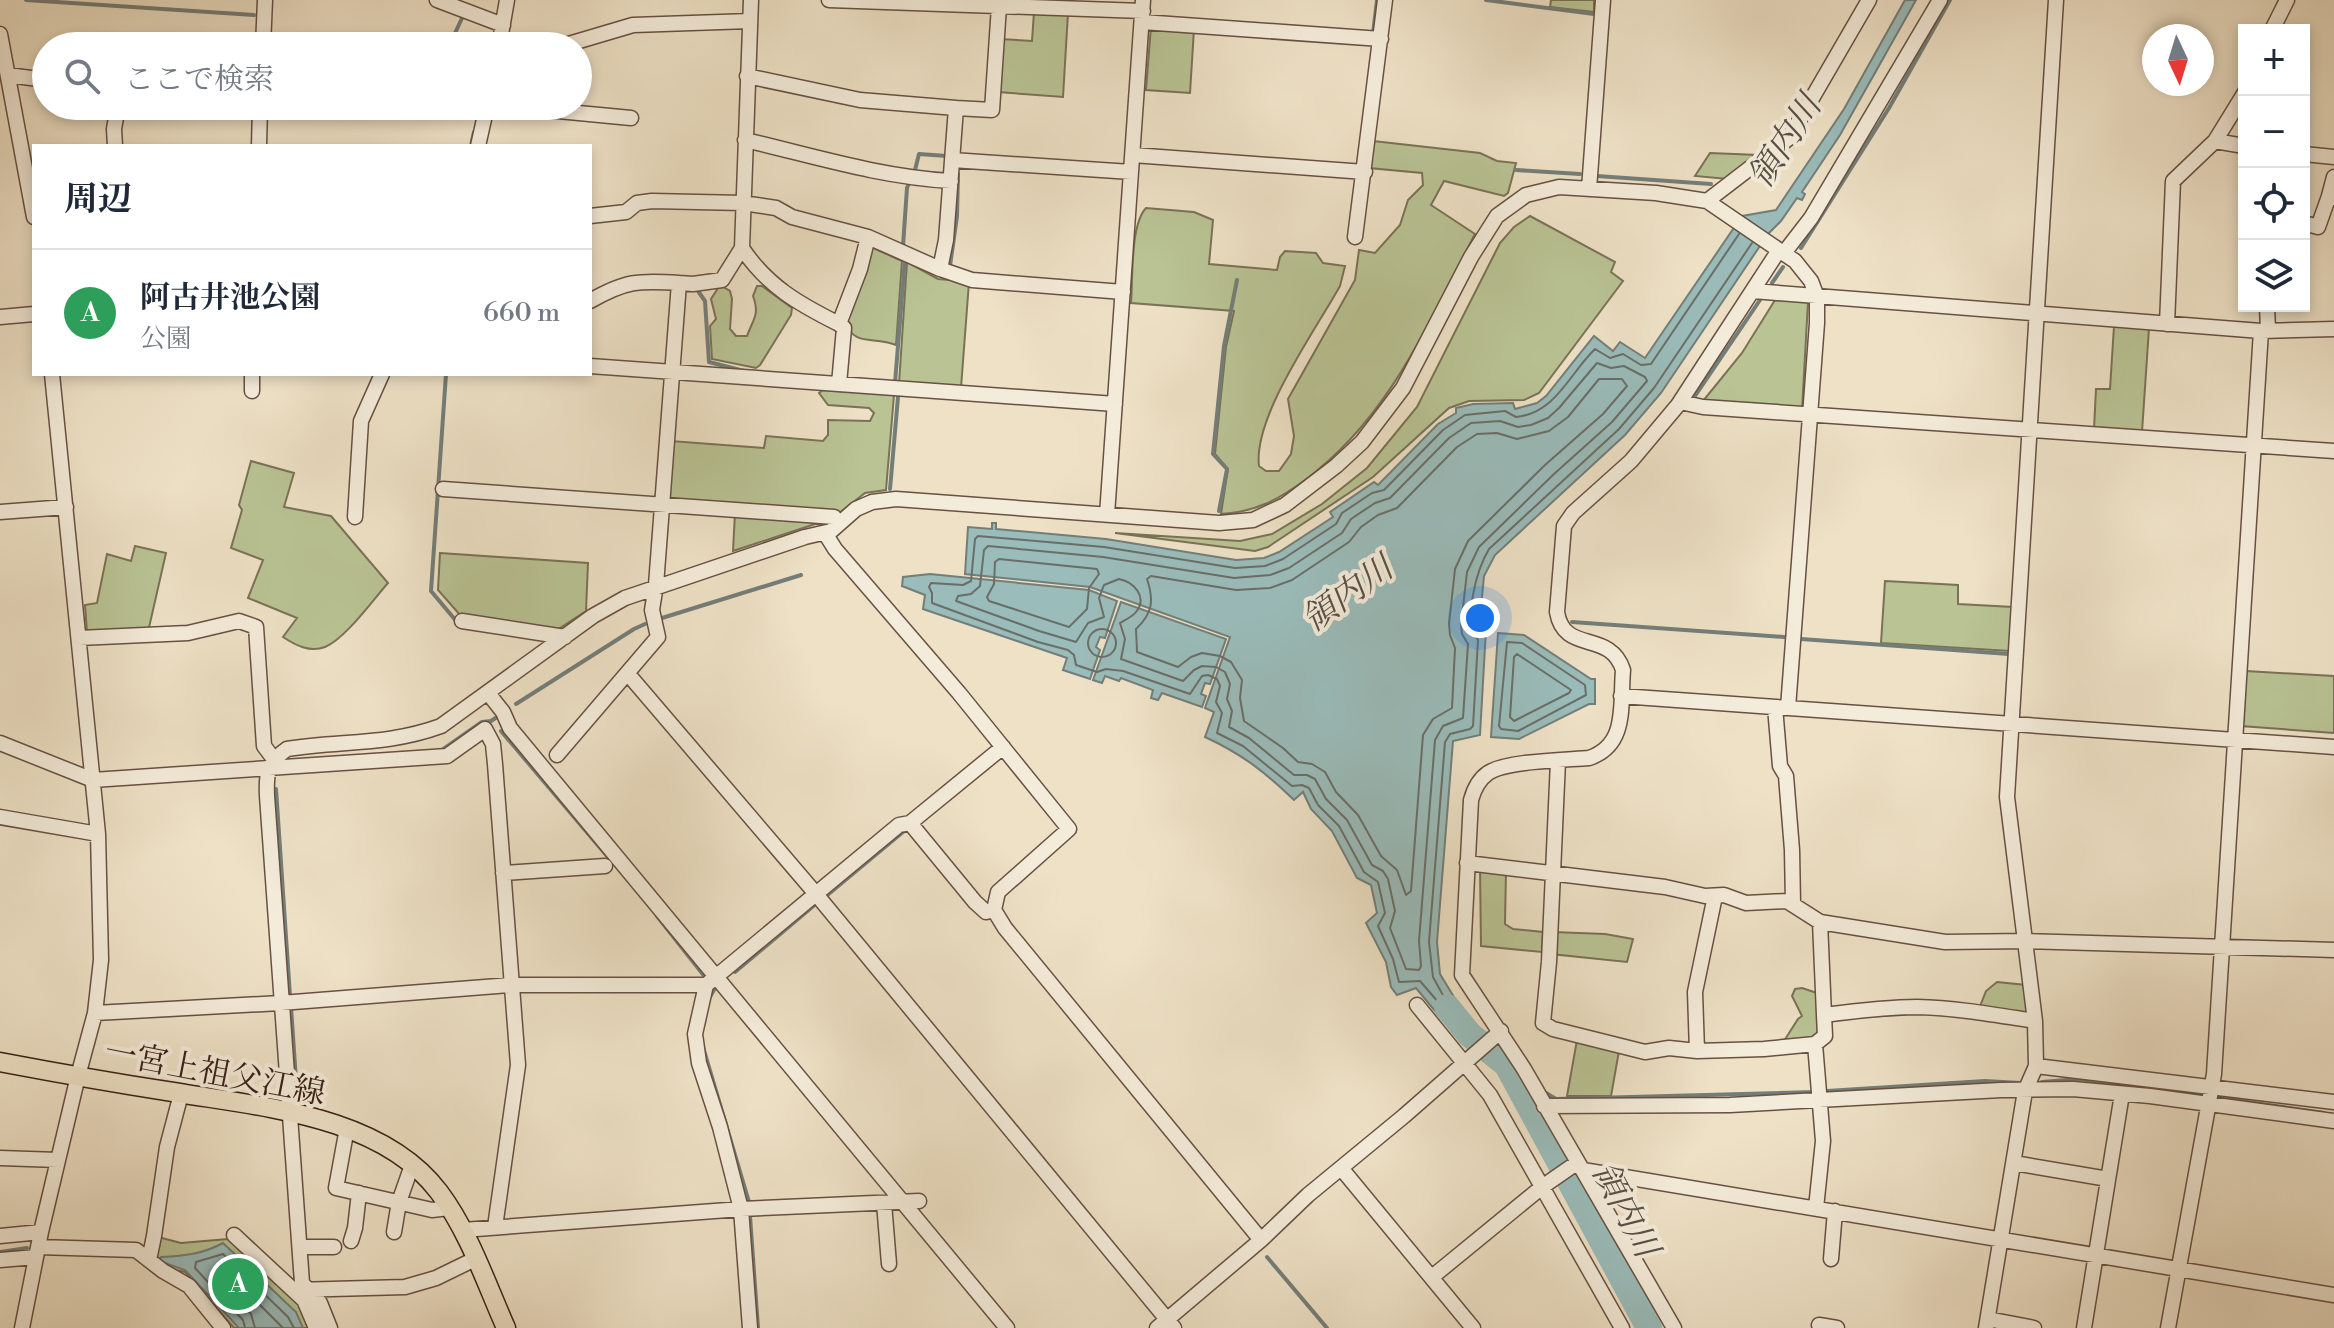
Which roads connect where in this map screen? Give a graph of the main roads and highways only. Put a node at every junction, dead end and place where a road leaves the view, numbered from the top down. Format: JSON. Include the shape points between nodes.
{"nodes":[{"id":1,"x":0,"y":1062,"type":"edge"},
{"id":2,"x":506,"y":1328,"type":"edge"}],
"edges":[{"from":1,"to":2,"type":"main road","name":"一宮上祖父江線","via":[[289,1112],[347,1128],[397,1153],[438,1190],[463,1230]]}]}
